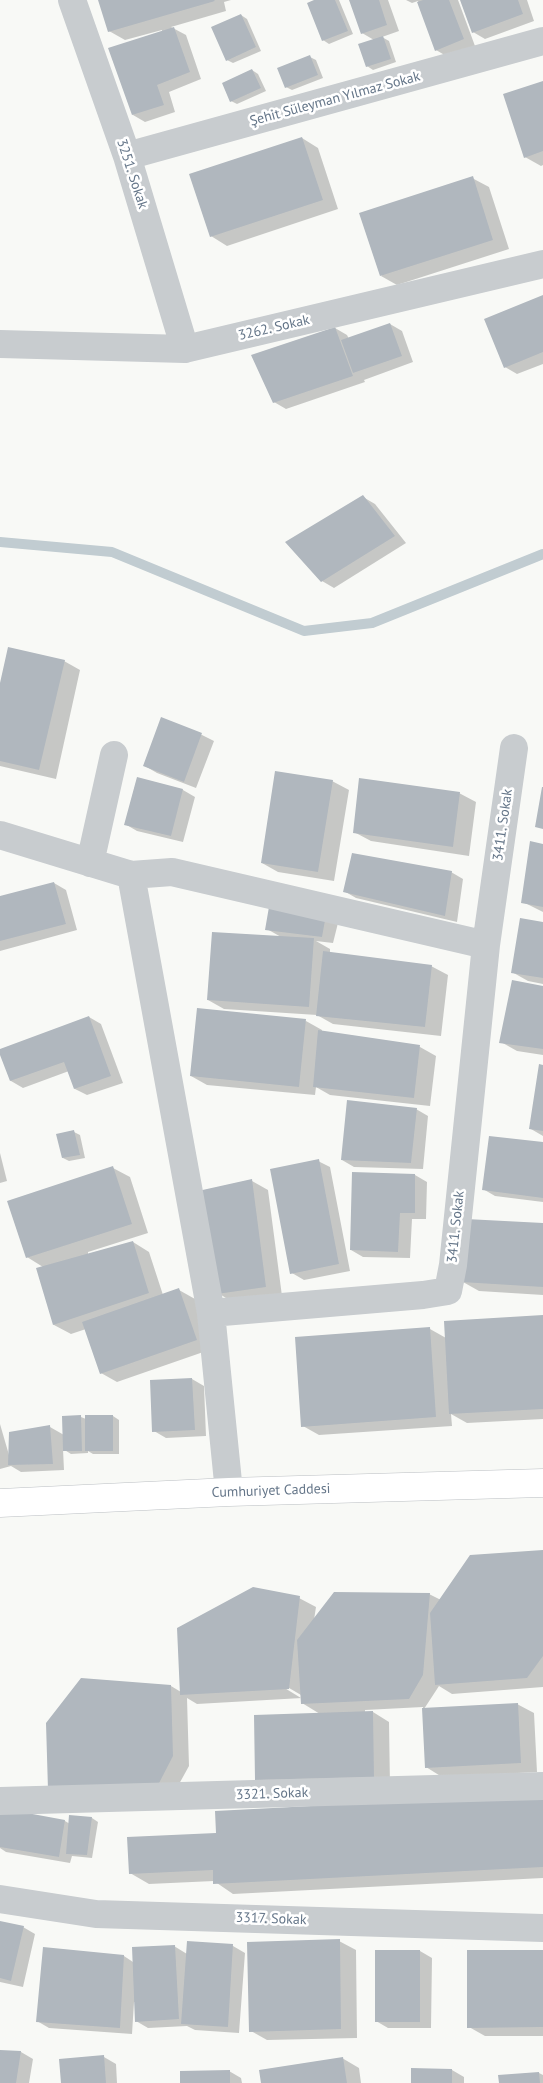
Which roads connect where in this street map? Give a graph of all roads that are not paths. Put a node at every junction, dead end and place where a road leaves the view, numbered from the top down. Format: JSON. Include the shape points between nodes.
{"nodes":[{"id":1,"x":72,"y":0,"type":"edge"},
{"id":2,"x":543,"y":41,"type":"edge"},
{"id":3,"x":127,"y":156,"type":"junction"},
{"id":4,"x":543,"y":264,"type":"edge"},
{"id":5,"x":0,"y":344,"type":"edge"},
{"id":6,"x":185,"y":349,"type":"junction"},
{"id":7,"x":514,"y":748,"type":"dead end"},
{"id":8,"x":114,"y":755,"type":"dead end"},
{"id":9,"x":0,"y":835,"type":"edge"},
{"id":10,"x":90,"y":862,"type":"junction"},
{"id":11,"x":131,"y":875,"type":"junction"},
{"id":12,"x":486,"y":945,"type":"junction"},
{"id":13,"x":210,"y":1313,"type":"junction"},
{"id":14,"x":543,"y":1483,"type":"edge"},
{"id":15,"x":229,"y":1492,"type":"junction"},
{"id":16,"x":0,"y":1503,"type":"edge"},
{"id":17,"x":543,"y":1786,"type":"edge"},
{"id":18,"x":0,"y":1801,"type":"edge"},
{"id":19,"x":0,"y":1899,"type":"edge"},
{"id":20,"x":543,"y":1928,"type":"edge"}],
"edges":[{"from":1,"to":3,"type":"street","name":"3251. Sokak"},
{"from":2,"to":3,"type":"street","name":"Şehit Süleyman Yılmaz Sokak"},
{"from":3,"to":6,"type":"street","name":"3251. Sokak"},
{"from":4,"to":6,"type":"street","name":"3262. Sokak"},
{"from":5,"to":6,"type":"street","name":"3262. Sokak"},
{"from":7,"to":12,"type":"street","name":"3411. Sokak"},
{"from":8,"to":10,"type":"street"},
{"from":9,"to":10,"type":"street"},
{"from":10,"to":11,"type":"street"},
{"from":11,"to":12,"type":"street","via":[[172,872]]},
{"from":11,"to":13,"type":"street"},
{"from":12,"to":13,"type":"street","name":"3411. Sokak","via":[[448,1291]]},
{"from":13,"to":15,"type":"street"},
{"from":14,"to":15,"type":"main road","name":"Cumhuriyet Caddesi"},
{"from":15,"to":16,"type":"main road","name":"Cumhuriyet Caddesi"},
{"from":17,"to":18,"type":"street","name":"3321. Sokak"},
{"from":19,"to":20,"type":"street","name":"3317. Sokak","via":[[96,1914]]}]}
